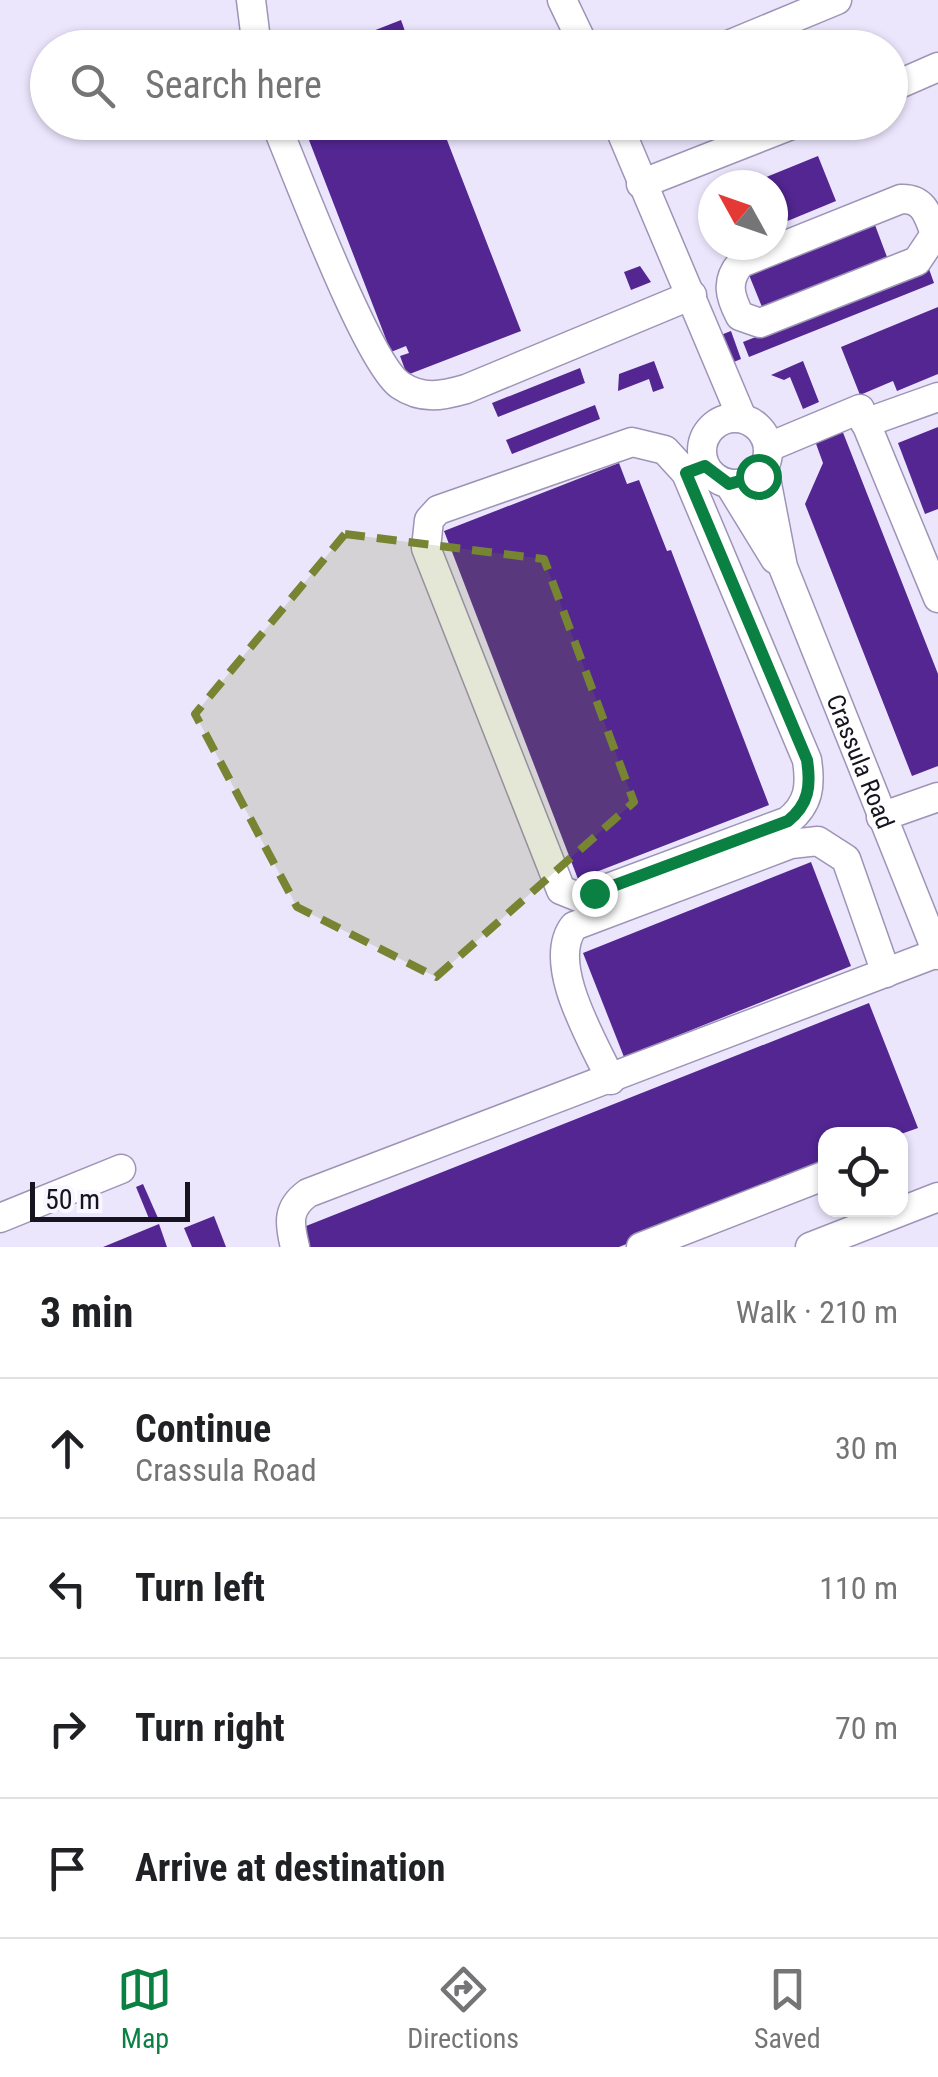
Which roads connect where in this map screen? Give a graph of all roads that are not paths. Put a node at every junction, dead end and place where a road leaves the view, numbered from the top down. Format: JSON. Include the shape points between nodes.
{"nodes":[{"id":1,"x":251,"y":0,"type":"edge"},
{"id":2,"x":562,"y":0,"type":"edge"},
{"id":3,"x":837,"y":0,"type":"edge"},
{"id":4,"x":255,"y":30,"type":"edge"},
{"id":5,"x":576,"y":30,"type":"edge"},
{"id":6,"x":765,"y":30,"type":"edge"},
{"id":7,"x":938,"y":68,"type":"edge"},
{"id":8,"x":908,"y":80,"type":"edge"},
{"id":9,"x":283,"y":140,"type":"edge"},
{"id":10,"x":624,"y":140,"type":"edge"},
{"id":11,"x":753,"y":140,"type":"edge"},
{"id":12,"x":641,"y":184,"type":"junction"},
{"id":13,"x":731,"y":298,"type":"junction"},
{"id":14,"x":696,"y":303,"type":"junction"},
{"id":15,"x":938,"y":397,"type":"edge"},
{"id":16,"x":742,"y":418,"type":"junction"},
{"id":17,"x":865,"y":422,"type":"junction"},
{"id":18,"x":767,"y":458,"type":"junction"},
{"id":19,"x":695,"y":469,"type":"junction"},
{"id":20,"x":729,"y":484,"type":"junction"},
{"id":21,"x":927,"y":541,"type":"edge"},
{"id":22,"x":783,"y":568,"type":"junction"},
{"id":23,"x":938,"y":598,"type":"edge"},
{"id":24,"x":938,"y":797,"type":"edge"},
{"id":25,"x":881,"y":817,"type":"junction"},
{"id":26,"x":938,"y":954,"type":"edge"},
{"id":27,"x":886,"y":974,"type":"junction"},
{"id":28,"x":611,"y":1080,"type":"junction"},
{"id":29,"x":121,"y":1169,"type":"dead end"},
{"id":30,"x":818,"y":1178,"type":"edge"},
{"id":31,"x":937,"y":1193,"type":"edge"},
{"id":32,"x":908,"y":1198,"type":"edge"},
{"id":33,"x":866,"y":1217,"type":"edge"},
{"id":34,"x":0,"y":1218,"type":"edge"},
{"id":35,"x":815,"y":1245,"type":"edge"},
{"id":36,"x":296,"y":1247,"type":"edge"},
{"id":37,"x":641,"y":1247,"type":"edge"}],
"edges":[{"from":1,"to":4,"type":"street"},
{"from":2,"to":5,"type":"street"},
{"from":3,"to":6,"type":"street"},
{"from":7,"to":8,"type":"street"},
{"from":9,"to":14,"type":"street","via":[[378,360],[414,392],[427,397],[466,389]]},
{"from":10,"to":12,"type":"street"},
{"from":11,"to":12,"type":"street"},
{"from":12,"to":14,"type":"street"},
{"from":13,"to":13,"type":"street","via":[[734,271],[758,254],[901,200],[917,201],[929,216],[933,242],[917,261],[760,323],[740,316]]},
{"from":13,"to":14,"type":"street"},
{"from":14,"to":16,"type":"street"},
{"from":15,"to":17,"type":"street"},
{"from":16,"to":18,"type":"street","via":[[760,428]]},
{"from":16,"to":19,"type":"street","via":[[712,427]]},
{"from":17,"to":18,"type":"street","via":[[860,409]]},
{"from":17,"to":21,"type":"street"},
{"from":18,"to":20,"type":"street","via":[[749,482]]},
{"from":18,"to":22,"type":"street","name":"Crassula Road"},
{"from":19,"to":19,"type":"street","name":"Crassula Road","via":[[665,450],[632,442],[455,503],[430,520],[426,548],[562,890],[570,896],[788,821],[811,784]]},
{"from":19,"to":20,"type":"street","name":"Crassula Road"},
{"from":20,"to":22,"type":"street","name":"Crassula Road"},
{"from":21,"to":23,"type":"street"},
{"from":22,"to":25,"type":"street","name":"Crassula Road"},
{"from":24,"to":25,"type":"street"},
{"from":25,"to":26,"type":"street","name":"Crassula Road"},
{"from":26,"to":27,"type":"street"},
{"from":27,"to":28,"type":"street"},
{"from":27,"to":28,"type":"street","via":[[846,859],[818,840],[791,844],[574,926],[565,937],[564,966]]},
{"from":28,"to":36,"type":"street","via":[[308,1193],[290,1215]]},
{"from":29,"to":34,"type":"street"},
{"from":30,"to":37,"type":"street"},
{"from":31,"to":32,"type":"street"},
{"from":31,"to":35,"type":"street"},
{"from":33,"to":35,"type":"street"}]}
